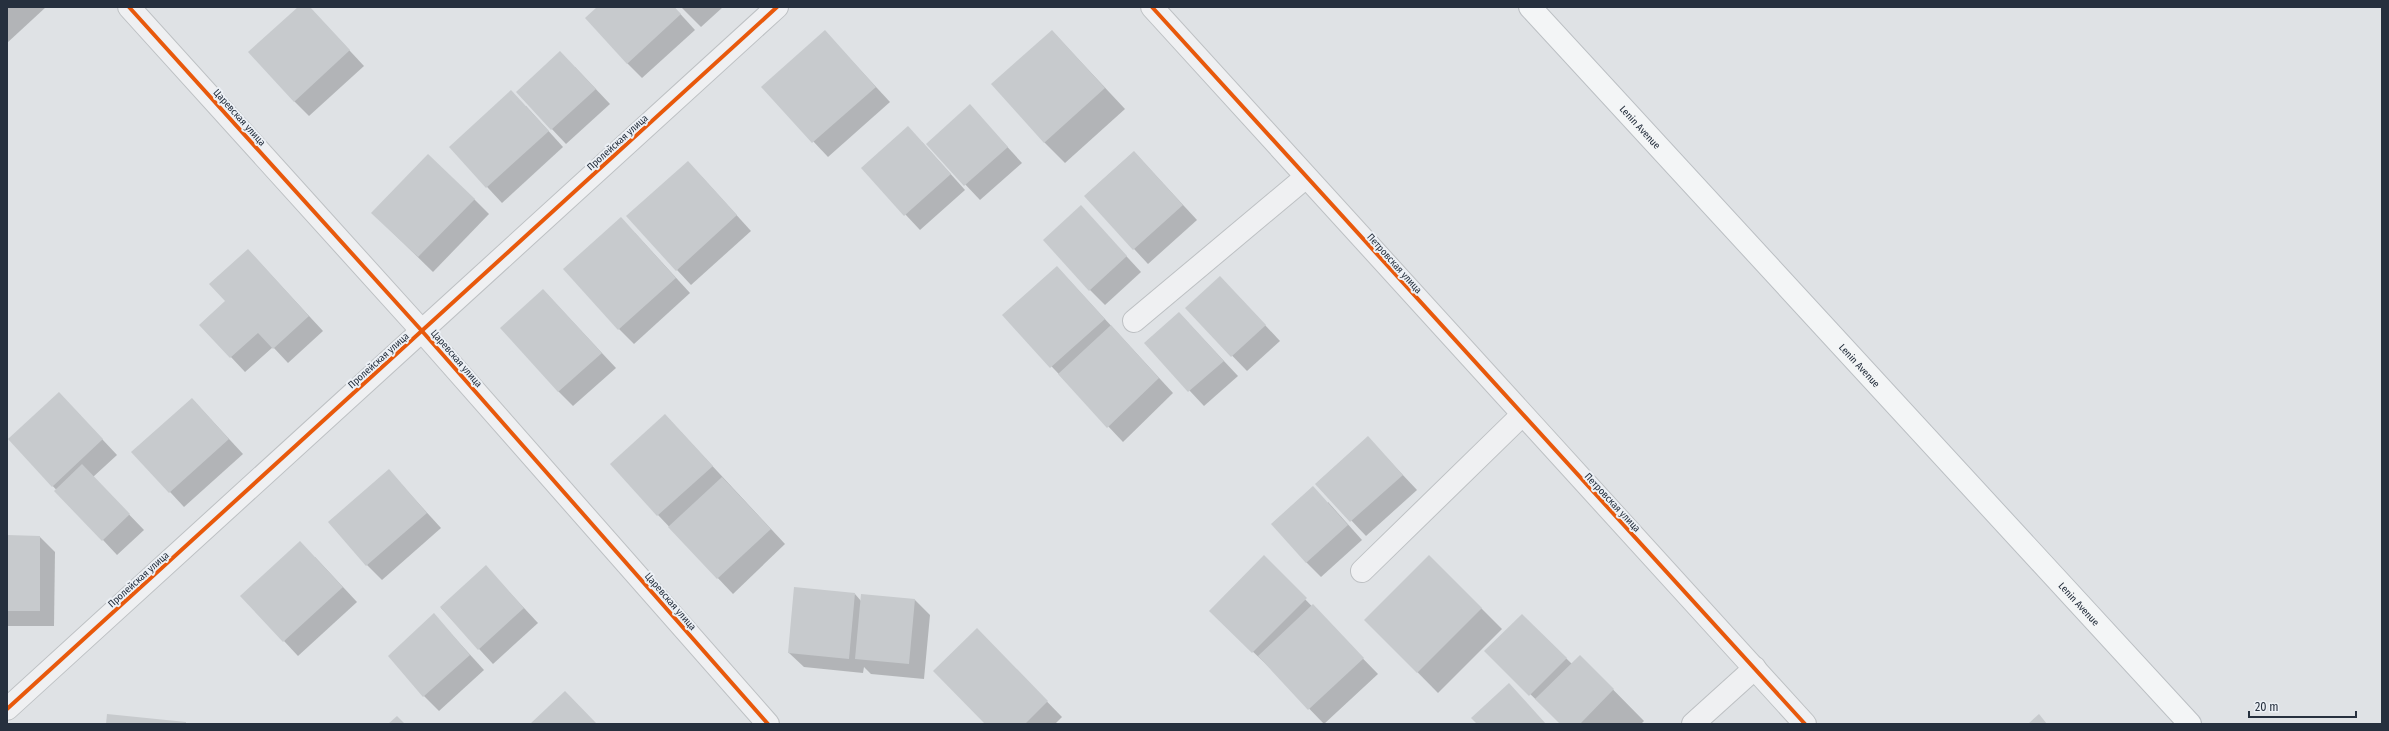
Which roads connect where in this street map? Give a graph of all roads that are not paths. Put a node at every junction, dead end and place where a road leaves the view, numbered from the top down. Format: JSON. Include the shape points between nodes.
{"nodes":[{"id":1,"x":129,"y":7,"type":"edge"},
{"id":2,"x":777,"y":7,"type":"edge"},
{"id":3,"x":1152,"y":7,"type":"edge"},
{"id":4,"x":1530,"y":7,"type":"edge"},
{"id":5,"x":1306,"y":177,"type":"junction"},
{"id":6,"x":1134,"y":321,"type":"dead end"},
{"id":7,"x":422,"y":331,"type":"junction"},
{"id":8,"x":1522,"y":415,"type":"junction"},
{"id":9,"x":1362,"y":571,"type":"dead end"},
{"id":10,"x":1755,"y":668,"type":"junction"},
{"id":11,"x":7,"y":709,"type":"edge"},
{"id":12,"x":768,"y":724,"type":"edge"},
{"id":13,"x":1693,"y":724,"type":"edge"},
{"id":14,"x":1805,"y":724,"type":"edge"},
{"id":15,"x":2190,"y":724,"type":"edge"}],
"edges":[{"from":1,"to":7,"type":"street","name":"Царевская улица"},
{"from":2,"to":7,"type":"street","name":"Пролейская улица"},
{"from":3,"to":5,"type":"street","name":"Петровская улица"},
{"from":4,"to":15,"type":"main road","name":"Lenin Avenue"},
{"from":5,"to":6,"type":"street"},
{"from":5,"to":8,"type":"street","name":"Петровская улица"},
{"from":7,"to":11,"type":"street","name":"Пролейская улица"},
{"from":7,"to":12,"type":"street","name":"Царевская улица"},
{"from":8,"to":9,"type":"street"},
{"from":8,"to":10,"type":"street","name":"Петровская улица"},
{"from":10,"to":13,"type":"street"},
{"from":10,"to":14,"type":"street","name":"Петровская улица"}]}
